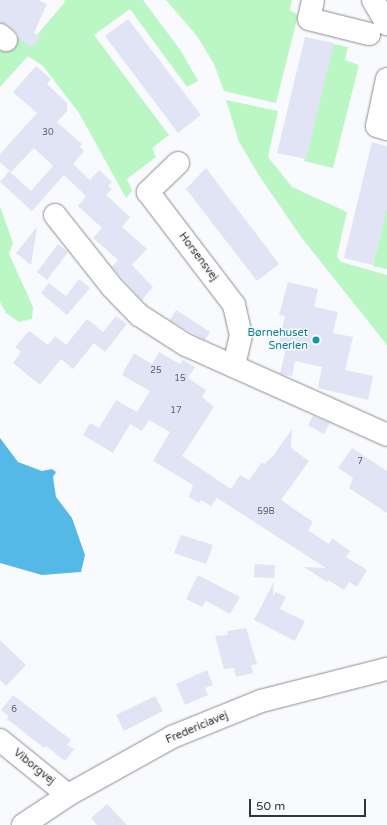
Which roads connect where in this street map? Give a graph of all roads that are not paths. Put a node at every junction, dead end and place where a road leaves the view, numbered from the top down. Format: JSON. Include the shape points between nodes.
{"nodes":[{"id":1,"x":314,"y":0,"type":"edge"},
{"id":2,"x":373,"y":0,"type":"edge"},
{"id":3,"x":378,"y":29,"type":"edge"},
{"id":4,"x":387,"y":79,"type":"edge"},
{"id":5,"x":387,"y":129,"type":"edge"},
{"id":6,"x":178,"y":163,"type":"dead end"},
{"id":7,"x":55,"y":215,"type":"dead end"},
{"id":8,"x":234,"y":366,"type":"junction"},
{"id":9,"x":387,"y":435,"type":"edge"},
{"id":10,"x":387,"y":669,"type":"edge"},
{"id":11,"x":0,"y":740,"type":"edge"},
{"id":12,"x":68,"y":795,"type":"junction"},
{"id":13,"x":23,"y":825,"type":"edge"}],
"edges":[{"from":1,"to":3,"type":"street","via":[[309,19]]},
{"from":2,"to":3,"type":"street"},
{"from":4,"to":5,"type":"street","via":[[377,126]]},
{"from":6,"to":8,"type":"street","name":"Horsensvej","via":[[148,192],[234,304],[241,335]]},
{"from":7,"to":8,"type":"street","via":[[112,287],[139,315],[186,345]]},
{"from":8,"to":9,"type":"street"},
{"from":10,"to":12,"type":"street","name":"Fredericiavej","via":[[261,701],[172,737]]},
{"from":11,"to":12,"type":"street","name":"Viborgvej"},
{"from":12,"to":13,"type":"street","name":"Fredericiavej"}]}
